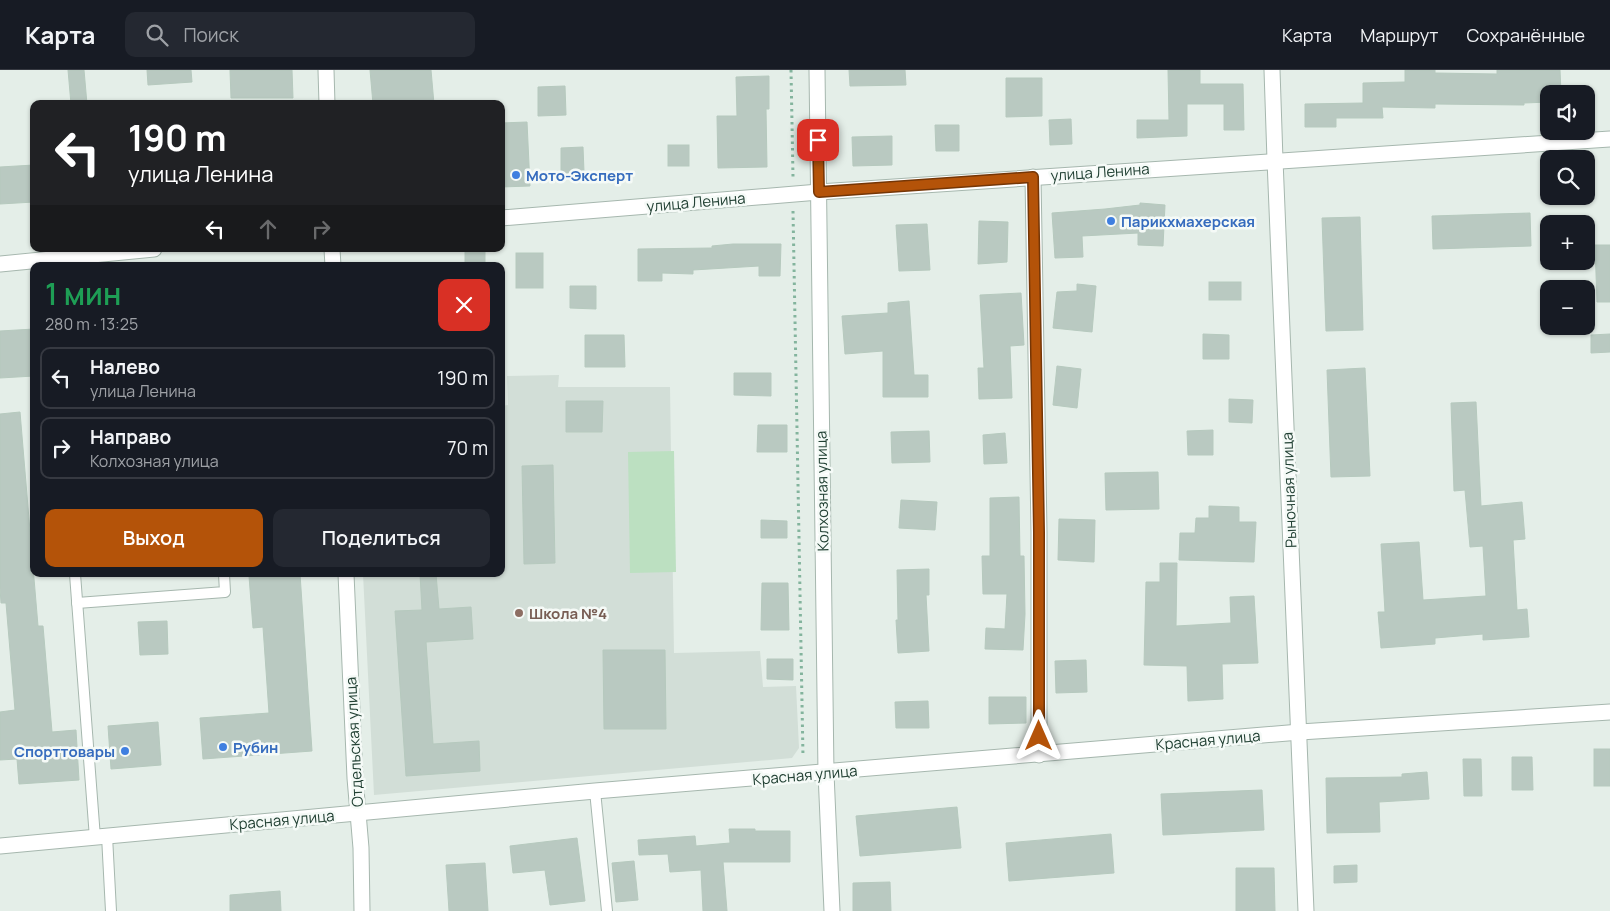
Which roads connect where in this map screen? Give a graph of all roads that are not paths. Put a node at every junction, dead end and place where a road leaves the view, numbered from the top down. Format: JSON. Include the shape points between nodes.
{"nodes":[{"id":1,"x":326,"y":70,"type":"edge"},
{"id":2,"x":817,"y":70,"type":"edge"},
{"id":3,"x":1272,"y":70,"type":"edge"},
{"id":4,"x":327,"y":100,"type":"edge"},
{"id":5,"x":1610,"y":139,"type":"edge"},
{"id":6,"x":1275,"y":160,"type":"junction"},
{"id":7,"x":1033,"y":177,"type":"junction"},
{"id":8,"x":819,"y":192,"type":"junction"},
{"id":9,"x":505,"y":218,"type":"edge"},
{"id":10,"x":123,"y":252,"type":"edge"},
{"id":11,"x":0,"y":264,"type":"edge"},
{"id":12,"x":75,"y":577,"type":"edge"},
{"id":13,"x":224,"y":577,"type":"edge"},
{"id":14,"x":346,"y":577,"type":"edge"},
{"id":15,"x":77,"y":603,"type":"junction"},
{"id":16,"x":1610,"y":712,"type":"edge"},
{"id":17,"x":1300,"y":732,"type":"junction"},
{"id":18,"x":1039,"y":755,"type":"junction"},
{"id":19,"x":826,"y":773,"type":"junction"},
{"id":20,"x":595,"y":791,"type":"junction"},
{"id":21,"x":358,"y":813,"type":"junction"},
{"id":22,"x":101,"y":837,"type":"junction"},
{"id":23,"x":0,"y":846,"type":"edge"},
{"id":24,"x":111,"y":911,"type":"edge"},
{"id":25,"x":362,"y":911,"type":"edge"},
{"id":26,"x":607,"y":911,"type":"edge"},
{"id":27,"x":832,"y":911,"type":"edge"},
{"id":28,"x":1306,"y":911,"type":"edge"}],
"edges":[{"from":1,"to":4,"type":"street"},
{"from":2,"to":8,"type":"street","name":"Колхозная улица"},
{"from":3,"to":6,"type":"street","name":"Рыночная улица"},
{"from":5,"to":6,"type":"street","name":"улица Ленина"},
{"from":6,"to":7,"type":"street","name":"улица Ленина"},
{"from":6,"to":17,"type":"street","name":"Рыночная улица"},
{"from":7,"to":8,"type":"street","name":"улица Ленина"},
{"from":7,"to":18,"type":"street"},
{"from":8,"to":9,"type":"street","name":"улица Ленина"},
{"from":8,"to":19,"type":"street","name":"Колхозная улица"},
{"from":10,"to":11,"type":"street"},
{"from":12,"to":15,"type":"lane"},
{"from":13,"to":15,"type":"lane","via":[[225,592]]},
{"from":14,"to":21,"type":"street","name":"Отдельская улица"},
{"from":15,"to":22,"type":"lane"},
{"from":16,"to":17,"type":"street","name":"Красная улица"},
{"from":17,"to":18,"type":"street","name":"Красная улица"},
{"from":17,"to":28,"type":"street","name":"Рыночная улица"},
{"from":18,"to":19,"type":"street","name":"Красная улица"},
{"from":19,"to":20,"type":"street","name":"Красная улица"},
{"from":19,"to":27,"type":"street","name":"Колхозная улица"},
{"from":20,"to":21,"type":"street","name":"Красная улица"},
{"from":20,"to":26,"type":"lane"},
{"from":21,"to":22,"type":"street","name":"Красная улица"},
{"from":21,"to":25,"type":"street","name":"Отдельская улица"},
{"from":22,"to":23,"type":"street","name":"Красная улица"},
{"from":22,"to":24,"type":"lane"}]}
